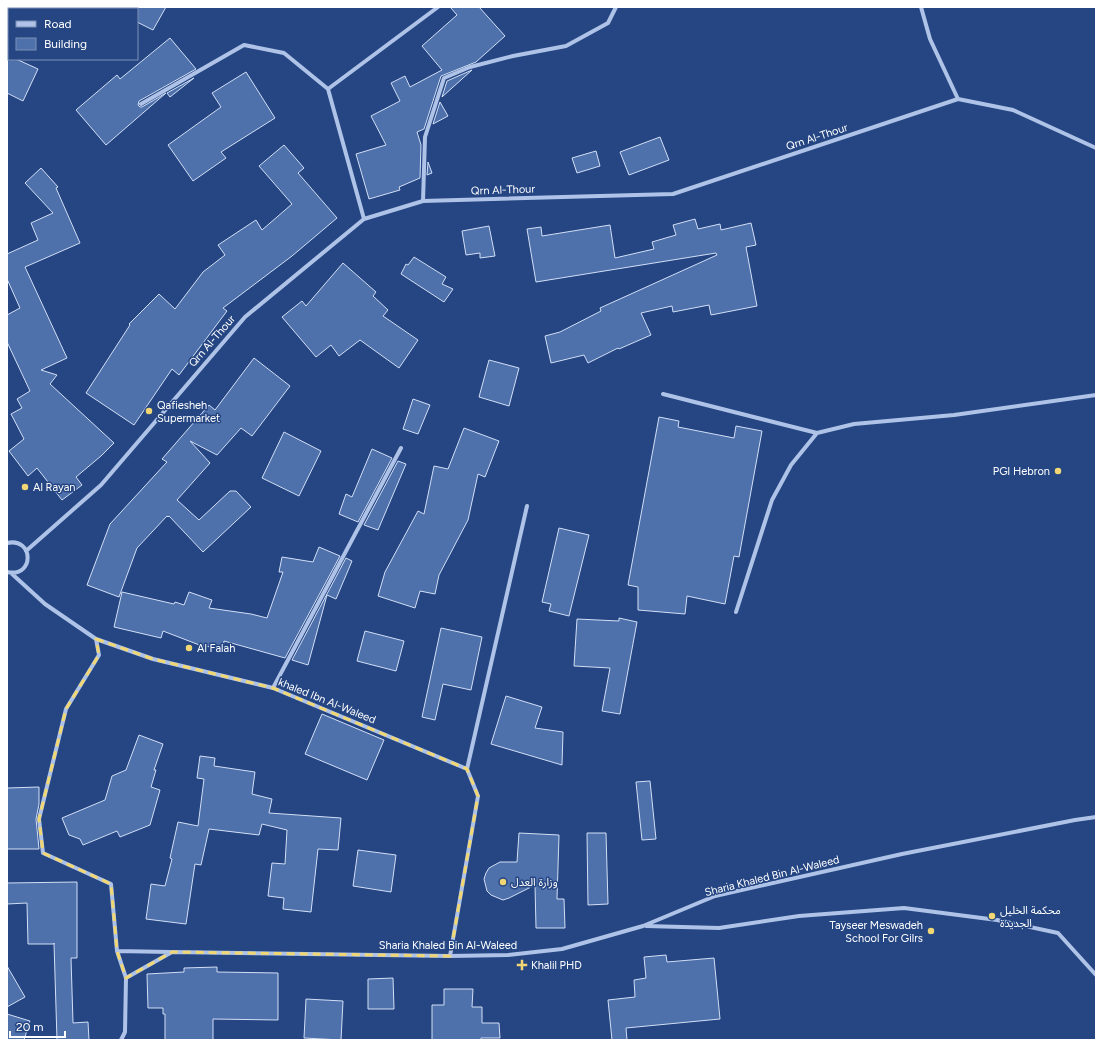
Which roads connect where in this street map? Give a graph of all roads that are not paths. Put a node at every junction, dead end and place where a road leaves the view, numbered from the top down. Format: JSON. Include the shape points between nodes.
{"nodes":[{"id":1,"x":438,"y":7,"type":"edge"},
{"id":2,"x":616,"y":7,"type":"edge"},
{"id":3,"x":921,"y":7,"type":"edge"},
{"id":4,"x":328,"y":89,"type":"junction"},
{"id":5,"x":958,"y":99,"type":"junction"},
{"id":6,"x":140,"y":104,"type":"dead end"},
{"id":7,"x":1096,"y":148,"type":"edge"},
{"id":8,"x":423,"y":201,"type":"junction"},
{"id":9,"x":364,"y":219,"type":"junction"},
{"id":10,"x":663,"y":394,"type":"dead end"},
{"id":11,"x":1096,"y":395,"type":"edge"},
{"id":12,"x":817,"y":433,"type":"junction"},
{"id":13,"x":401,"y":448,"type":"dead end"},
{"id":14,"x":527,"y":506,"type":"dead end"},
{"id":15,"x":7,"y":543,"type":"edge"},
{"id":16,"x":26,"y":551,"type":"junction"},
{"id":17,"x":9,"y":572,"type":"edge"},
{"id":18,"x":736,"y":612,"type":"dead end"},
{"id":19,"x":96,"y":639,"type":"junction"},
{"id":20,"x":273,"y":688,"type":"junction"},
{"id":21,"x":467,"y":769,"type":"junction"},
{"id":22,"x":1096,"y":817,"type":"edge"},
{"id":23,"x":643,"y":926,"type":"junction"},
{"id":24,"x":117,"y":951,"type":"junction"},
{"id":25,"x":172,"y":952,"type":"junction"},
{"id":26,"x":450,"y":956,"type":"junction"},
{"id":27,"x":1096,"y":975,"type":"edge"},
{"id":28,"x":126,"y":978,"type":"junction"},
{"id":29,"x":122,"y":1040,"type":"edge"}],
"edges":[{"from":1,"to":4,"type":"street"},
{"from":2,"to":8,"type":"street","via":[[608,24],[566,46],[470,67],[444,78],[425,137]]},
{"from":3,"to":5,"type":"street","via":[[930,38]]},
{"from":4,"to":6,"type":"street","via":[[284,53],[244,45]]},
{"from":4,"to":9,"type":"street"},
{"from":5,"to":7,"type":"street","name":"Qrn Al-Thour","via":[[1013,110]]},
{"from":5,"to":8,"type":"street","name":"Qrn Al-Thour","via":[[673,194]]},
{"from":8,"to":9,"type":"street","name":"Qrn Al-Thour"},
{"from":9,"to":16,"type":"street","name":"Qrn Al-Thour","via":[[245,316],[101,485]]},
{"from":10,"to":12,"type":"street"},
{"from":11,"to":12,"type":"street","via":[[954,415],[854,424]]},
{"from":12,"to":18,"type":"street","via":[[791,465],[772,500]]},
{"from":13,"to":20,"type":"street"},
{"from":14,"to":21,"type":"street"},
{"from":15,"to":16,"type":"street","via":[[19,544]]},
{"from":16,"to":17,"type":"street","via":[[26,565],[19,572]]},
{"from":17,"to":19,"type":"street","name":"khaled Ibn Al-Waleed","via":[[44,604]]},
{"from":19,"to":20,"type":"street","name":"khaled Ibn Al-Waleed","via":[[153,659]]},
{"from":19,"to":24,"type":"street","via":[[99,655],[66,710],[39,819],[43,853],[111,884]]},
{"from":20,"to":21,"type":"street","name":"khaled Ibn Al-Waleed"},
{"from":21,"to":26,"type":"street","via":[[478,796]]},
{"from":22,"to":23,"type":"street","name":"Sharia Khaled Bin Al-Waleed","via":[[902,854],[715,896]]},
{"from":23,"to":26,"type":"street","name":"Sharia Khaled Bin Al-Waleed","via":[[562,949],[508,955]]},
{"from":23,"to":27,"type":"street","via":[[719,928],[799,916],[904,908],[997,920],[1058,933]]},
{"from":24,"to":25,"type":"street","name":"Sharia Khaled Bin Al-Waleed"},
{"from":24,"to":28,"type":"street"},
{"from":25,"to":26,"type":"street","name":"Sharia Khaled Bin Al-Waleed"},
{"from":25,"to":28,"type":"street"},
{"from":28,"to":29,"type":"street","via":[[125,1032]]}]}
